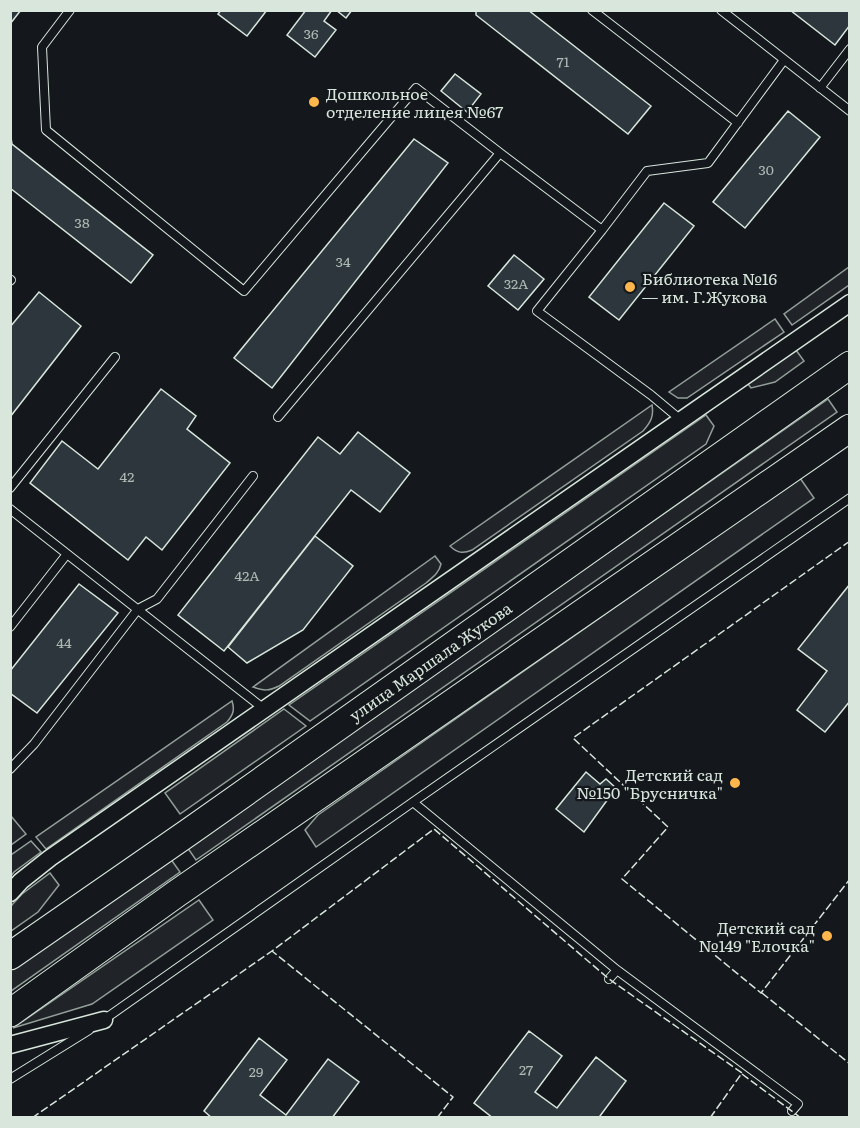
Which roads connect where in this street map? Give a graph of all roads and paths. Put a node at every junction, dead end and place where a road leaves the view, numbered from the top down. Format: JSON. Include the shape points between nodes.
{"nodes":[{"id":1,"x":70,"y":10,"type":"edge"},
{"id":2,"x":592,"y":10,"type":"edge"},
{"id":3,"x":721,"y":10,"type":"edge"},
{"id":4,"x":849,"y":49,"type":"edge"},
{"id":5,"x":784,"y":60,"type":"junction"},
{"id":6,"x":820,"y":88,"type":"junction"},
{"id":7,"x":849,"y":111,"type":"edge"},
{"id":8,"x":738,"y":123,"type":"junction"},
{"id":9,"x":500,"y":153,"type":"junction"},
{"id":10,"x":603,"y":230,"type":"junction"},
{"id":11,"x":849,"y":303,"type":"edge"},
{"id":12,"x":115,"y":357,"type":"dead end"},
{"id":13,"x":849,"y":365,"type":"edge"},
{"id":14,"x":278,"y":417,"type":"dead end"},
{"id":15,"x":681,"y":420,"type":"junction"},
{"id":16,"x":849,"y":428,"type":"edge"},
{"id":17,"x":253,"y":476,"type":"dead end"},
{"id":18,"x":10,"y":488,"type":"edge"},
{"id":19,"x":849,"y":498,"type":"edge"},
{"id":20,"x":10,"y":509,"type":"edge"},
{"id":21,"x":67,"y":554,"type":"junction"},
{"id":22,"x":138,"y":609,"type":"junction"},
{"id":23,"x":12,"y":623,"type":"edge"},
{"id":24,"x":264,"y":709,"type":"junction"},
{"id":25,"x":10,"y":769,"type":"edge"},
{"id":26,"x":413,"y":802,"type":"junction"},
{"id":27,"x":10,"y":893,"type":"edge"},
{"id":28,"x":10,"y":956,"type":"edge"},
{"id":29,"x":617,"y":970,"type":"junction"},
{"id":30,"x":609,"y":979,"type":"dead end"},
{"id":31,"x":10,"y":1013,"type":"edge"},
{"id":32,"x":104,"y":1020,"type":"junction"},
{"id":33,"x":10,"y":1045,"type":"edge"},
{"id":34,"x":10,"y":1079,"type":"edge"},
{"id":35,"x":792,"y":1111,"type":"dead end"}],
"edges":[{"from":1,"to":9,"type":"lane","via":[[42,47],[46,130],[244,291],[416,88]]},
{"from":2,"to":8,"type":"lane"},
{"from":3,"to":5,"type":"lane"},
{"from":4,"to":6,"type":"lane"},
{"from":5,"to":6,"type":"lane"},
{"from":5,"to":8,"type":"lane"},
{"from":6,"to":7,"type":"lane"},
{"from":8,"to":10,"type":"lane","via":[[708,163],[647,171]]},
{"from":9,"to":10,"type":"lane"},
{"from":9,"to":14,"type":"lane"},
{"from":10,"to":15,"type":"lane","via":[[537,311]]},
{"from":11,"to":15,"type":"street"},
{"from":12,"to":18,"type":"lane"},
{"from":13,"to":28,"type":"main road","name":"улица Маршала Жукова"},
{"from":15,"to":24,"type":"street"},
{"from":16,"to":31,"type":"main road"},
{"from":17,"to":22,"type":"lane","via":[[158,599]]},
{"from":19,"to":26,"type":"lane"},
{"from":20,"to":21,"type":"lane"},
{"from":21,"to":22,"type":"lane"},
{"from":21,"to":23,"type":"lane"},
{"from":22,"to":24,"type":"lane"},
{"from":22,"to":25,"type":"lane","via":[[34,744]]},
{"from":24,"to":27,"type":"street","via":[[50,858]]},
{"from":26,"to":29,"type":"lane"},
{"from":26,"to":32,"type":"lane"},
{"from":29,"to":30,"type":"lane"},
{"from":29,"to":35,"type":"lane","via":[[798,1104]]},
{"from":32,"to":33,"type":"street"},
{"from":32,"to":34,"type":"lane"}]}
